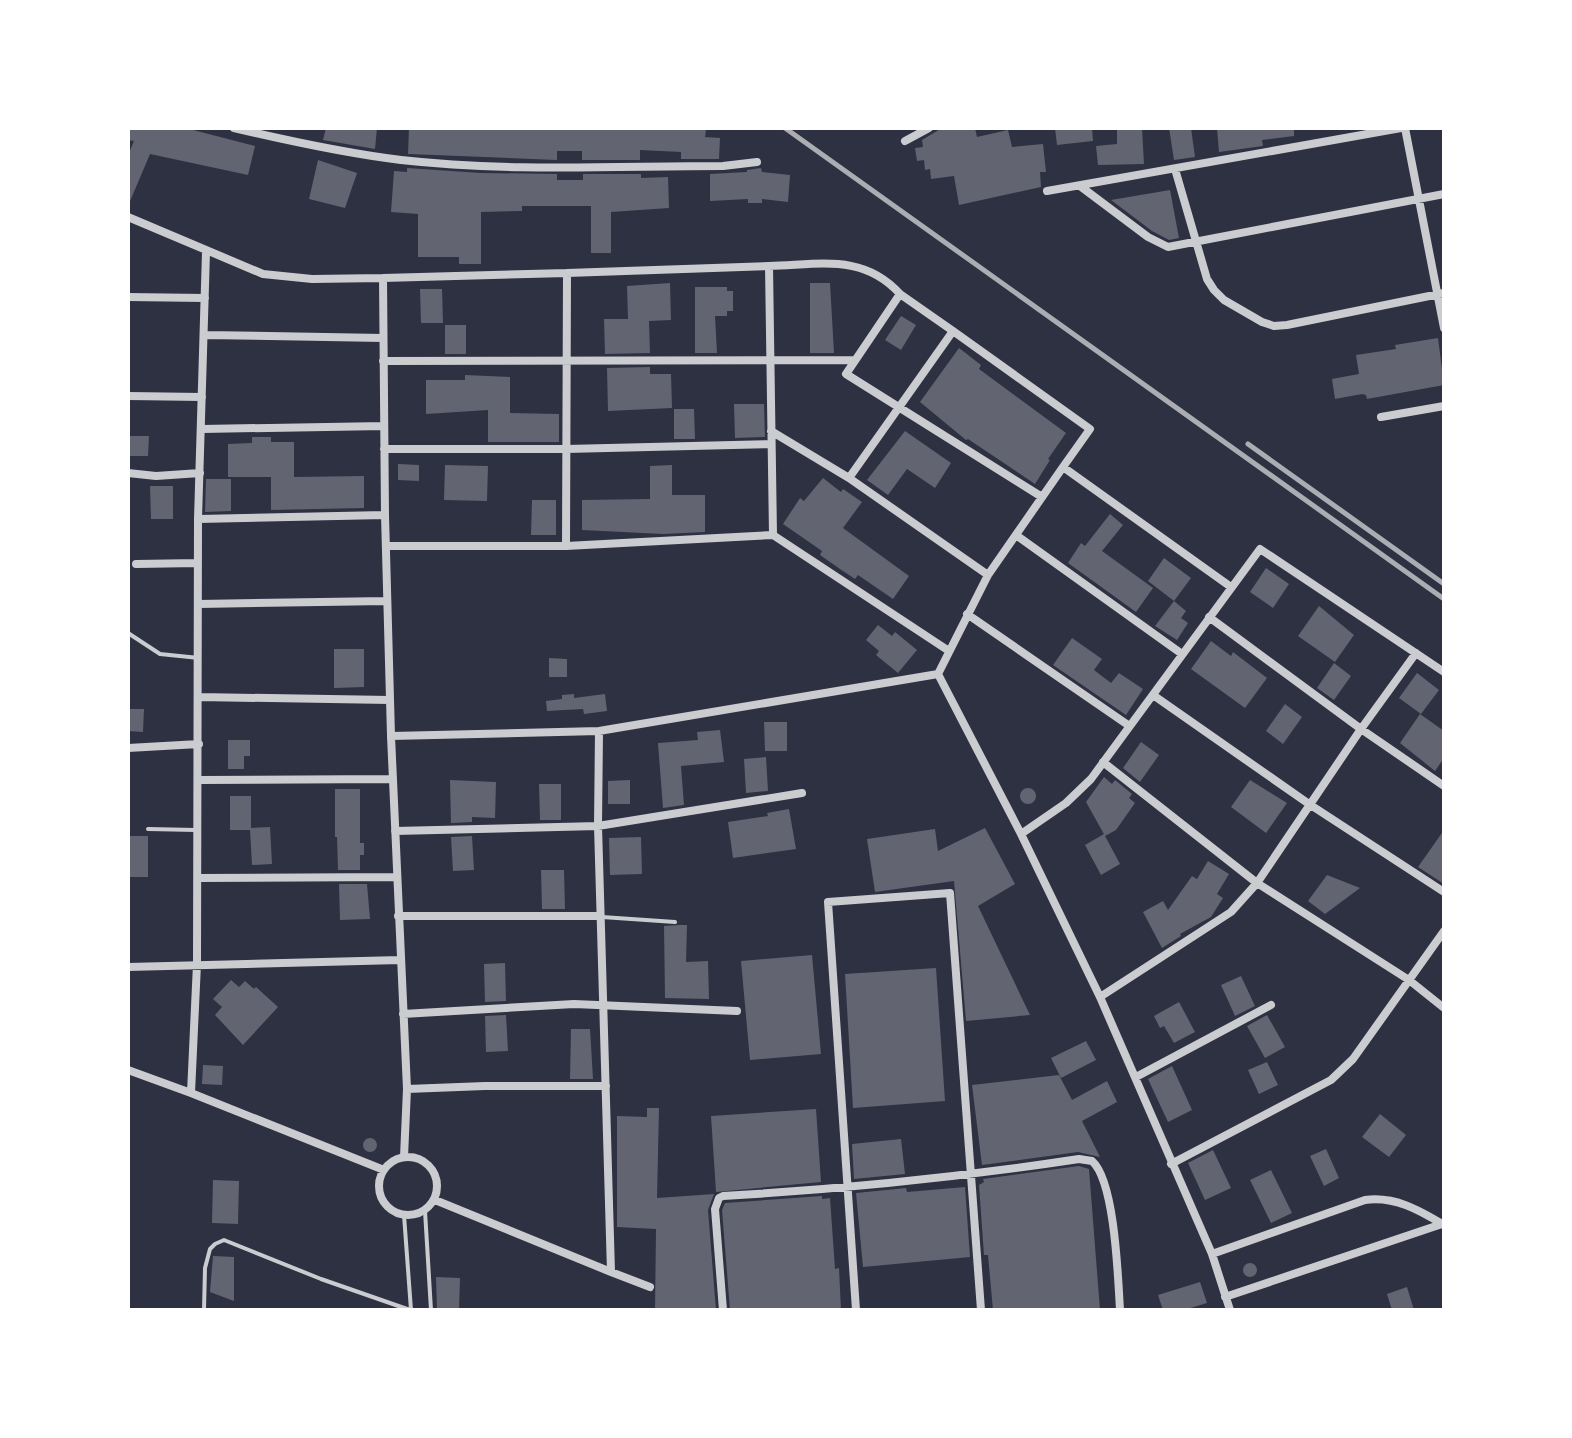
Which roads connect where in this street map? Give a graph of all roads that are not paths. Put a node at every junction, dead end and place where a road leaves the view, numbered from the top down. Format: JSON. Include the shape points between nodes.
{"nodes":[{"id":1,"x":234,"y":128,"type":"edge"},
{"id":2,"x":929,"y":128,"type":"edge"},
{"id":3,"x":1403,"y":128,"type":"edge"},
{"id":4,"x":905,"y":141,"type":"dead end"},
{"id":5,"x":757,"y":162,"type":"dead end"},
{"id":6,"x":1175,"y":169,"type":"junction"},
{"id":7,"x":1080,"y":186,"type":"junction"},
{"id":8,"x":1047,"y":191,"type":"dead end"},
{"id":9,"x":1444,"y":194,"type":"edge"},
{"id":10,"x":1419,"y":198,"type":"junction"},
{"id":11,"x":128,"y":217,"type":"edge"},
{"id":12,"x":1196,"y":243,"type":"junction"},
{"id":13,"x":206,"y":252,"type":"junction"},
{"id":14,"x":769,"y":266,"type":"junction"},
{"id":15,"x":567,"y":273,"type":"junction"},
{"id":16,"x":383,"y":278,"type":"junction"},
{"id":17,"x":900,"y":294,"type":"junction"},
{"id":18,"x":1441,"y":294,"type":"edge"},
{"id":19,"x":128,"y":297,"type":"edge"},
{"id":20,"x":205,"y":298,"type":"junction"},
{"id":21,"x":1444,"y":328,"type":"edge"},
{"id":22,"x":953,"y":331,"type":"junction"},
{"id":23,"x":204,"y":335,"type":"junction"},
{"id":24,"x":383,"y":338,"type":"junction"},
{"id":25,"x":770,"y":358,"type":"junction"},
{"id":26,"x":855,"y":360,"type":"junction"},
{"id":27,"x":383,"y":361,"type":"junction"},
{"id":28,"x":566,"y":361,"type":"junction"},
{"id":29,"x":128,"y":396,"type":"edge"},
{"id":30,"x":202,"y":397,"type":"junction"},
{"id":31,"x":1444,"y":406,"type":"edge"},
{"id":32,"x":898,"y":408,"type":"junction"},
{"id":33,"x":1381,"y":417,"type":"dead end"},
{"id":34,"x":384,"y":426,"type":"junction"},
{"id":35,"x":202,"y":429,"type":"junction"},
{"id":36,"x":771,"y":431,"type":"junction"},
{"id":37,"x":771,"y":444,"type":"junction"},
{"id":38,"x":384,"y":449,"type":"junction"},
{"id":39,"x":566,"y":449,"type":"junction"},
{"id":40,"x":1063,"y":467,"type":"junction"},
{"id":41,"x":128,"y":473,"type":"edge"},
{"id":42,"x":200,"y":473,"type":"junction"},
{"id":43,"x":849,"y":478,"type":"junction"},
{"id":44,"x":1042,"y":497,"type":"junction"},
{"id":45,"x":385,"y":515,"type":"junction"},
{"id":46,"x":198,"y":519,"type":"junction"},
{"id":47,"x":773,"y":535,"type":"junction"},
{"id":48,"x":1016,"y":535,"type":"junction"},
{"id":49,"x":386,"y":546,"type":"junction"},
{"id":50,"x":566,"y":546,"type":"junction"},
{"id":51,"x":198,"y":563,"type":"junction"},
{"id":52,"x":136,"y":564,"type":"dead end"},
{"id":53,"x":988,"y":575,"type":"junction"},
{"id":54,"x":1231,"y":587,"type":"junction"},
{"id":55,"x":387,"y":601,"type":"junction"},
{"id":56,"x":198,"y":604,"type":"junction"},
{"id":57,"x":967,"y":614,"type":"junction"},
{"id":58,"x":1209,"y":617,"type":"junction"},
{"id":59,"x":128,"y":633,"type":"edge"},
{"id":60,"x":949,"y":651,"type":"junction"},
{"id":61,"x":1416,"y":653,"type":"junction"},
{"id":62,"x":1182,"y":654,"type":"junction"},
{"id":63,"x":199,"y":658,"type":"junction"},
{"id":64,"x":1444,"y":672,"type":"edge"},
{"id":65,"x":938,"y":674,"type":"junction"},
{"id":66,"x":1153,"y":695,"type":"junction"},
{"id":67,"x":199,"y":697,"type":"junction"},
{"id":68,"x":390,"y":700,"type":"junction"},
{"id":69,"x":1128,"y":725,"type":"junction"},
{"id":70,"x":1361,"y":729,"type":"junction"},
{"id":71,"x":599,"y":731,"type":"junction"},
{"id":72,"x":391,"y":736,"type":"junction"},
{"id":73,"x":199,"y":744,"type":"junction"},
{"id":74,"x":128,"y":748,"type":"edge"},
{"id":75,"x":1103,"y":762,"type":"junction"},
{"id":76,"x":393,"y":779,"type":"junction"},
{"id":77,"x":199,"y":780,"type":"junction"},
{"id":78,"x":1444,"y":786,"type":"edge"},
{"id":79,"x":802,"y":793,"type":"dead end"},
{"id":80,"x":1309,"y":804,"type":"junction"},
{"id":81,"x":598,"y":826,"type":"junction"},
{"id":82,"x":148,"y":829,"type":"dead end"},
{"id":83,"x":199,"y":830,"type":"junction"},
{"id":84,"x":395,"y":831,"type":"junction"},
{"id":85,"x":1021,"y":834,"type":"junction"},
{"id":86,"x":396,"y":877,"type":"junction"},
{"id":87,"x":198,"y":878,"type":"junction"},
{"id":88,"x":1257,"y":883,"type":"junction"},
{"id":89,"x":1444,"y":892,"type":"edge"},
{"id":90,"x":398,"y":916,"type":"junction"},
{"id":91,"x":600,"y":916,"type":"junction"},
{"id":92,"x":675,"y":922,"type":"dead end"},
{"id":93,"x":1444,"y":931,"type":"edge"},
{"id":94,"x":400,"y":960,"type":"junction"},
{"id":95,"x":197,"y":964,"type":"junction"},
{"id":96,"x":128,"y":967,"type":"edge"},
{"id":97,"x":1409,"y":980,"type":"junction"},
{"id":98,"x":1100,"y":997,"type":"junction"},
{"id":99,"x":602,"y":1004,"type":"junction"},
{"id":100,"x":1271,"y":1005,"type":"dead end"},
{"id":101,"x":1444,"y":1008,"type":"edge"},
{"id":102,"x":737,"y":1011,"type":"dead end"},
{"id":103,"x":403,"y":1014,"type":"junction"},
{"id":104,"x":128,"y":1070,"type":"edge"},
{"id":105,"x":1136,"y":1077,"type":"junction"},
{"id":106,"x":606,"y":1086,"type":"junction"},
{"id":107,"x":407,"y":1089,"type":"junction"},
{"id":108,"x":191,"y":1093,"type":"junction"},
{"id":109,"x":404,"y":1157,"type":"junction"},
{"id":110,"x":1171,"y":1164,"type":"junction"},
{"id":111,"x":384,"y":1170,"type":"junction"},
{"id":112,"x":970,"y":1176,"type":"junction"},
{"id":113,"x":846,"y":1188,"type":"junction"},
{"id":114,"x":435,"y":1200,"type":"junction"},
{"id":115,"x":425,"y":1211,"type":"junction"},
{"id":116,"x":404,"y":1215,"type":"junction"},
{"id":117,"x":1443,"y":1224,"type":"edge"},
{"id":118,"x":1212,"y":1254,"type":"junction"},
{"id":119,"x":611,"y":1272,"type":"junction"},
{"id":120,"x":650,"y":1287,"type":"dead end"},
{"id":121,"x":1225,"y":1297,"type":"junction"},
{"id":122,"x":204,"y":1310,"type":"edge"},
{"id":123,"x":410,"y":1310,"type":"edge"},
{"id":124,"x":431,"y":1310,"type":"edge"},
{"id":125,"x":723,"y":1310,"type":"edge"},
{"id":126,"x":856,"y":1310,"type":"edge"},
{"id":127,"x":981,"y":1310,"type":"edge"},
{"id":128,"x":1120,"y":1310,"type":"edge"},
{"id":129,"x":1230,"y":1310,"type":"edge"}],
"edges":[{"from":1,"to":5,"type":"street","via":[[332,150],[504,167]]},
{"from":2,"to":4,"type":"street"},
{"from":3,"to":6,"type":"street"},
{"from":3,"to":10,"type":"street"},
{"from":6,"to":7,"type":"street"},
{"from":6,"to":12,"type":"street"},
{"from":7,"to":8,"type":"street"},
{"from":7,"to":12,"type":"street","via":[[1160,245]]},
{"from":9,"to":10,"type":"street"},
{"from":10,"to":12,"type":"street"},
{"from":10,"to":18,"type":"street"},
{"from":11,"to":13,"type":"street"},
{"from":12,"to":18,"type":"street","via":[[1214,290],[1274,326]]},
{"from":13,"to":16,"type":"street","via":[[263,274]]},
{"from":13,"to":20,"type":"street"},
{"from":14,"to":15,"type":"street"},
{"from":14,"to":17,"type":"street","via":[[855,266],[873,271]]},
{"from":14,"to":25,"type":"street"},
{"from":15,"to":16,"type":"street"},
{"from":15,"to":28,"type":"street"},
{"from":16,"to":24,"type":"street"},
{"from":17,"to":22,"type":"street"},
{"from":17,"to":26,"type":"street"},
{"from":18,"to":21,"type":"street"},
{"from":19,"to":20,"type":"street"},
{"from":20,"to":23,"type":"street"},
{"from":22,"to":32,"type":"street"},
{"from":22,"to":40,"type":"street","via":[[1090,429]]},
{"from":23,"to":24,"type":"street"},
{"from":23,"to":30,"type":"street"},
{"from":24,"to":27,"type":"street"},
{"from":25,"to":26,"type":"street"},
{"from":25,"to":28,"type":"street"},
{"from":25,"to":36,"type":"street"},
{"from":26,"to":32,"type":"street","via":[[846,374]]},
{"from":27,"to":28,"type":"street"},
{"from":27,"to":34,"type":"street"},
{"from":28,"to":39,"type":"street"},
{"from":29,"to":30,"type":"street"},
{"from":30,"to":35,"type":"street"},
{"from":31,"to":33,"type":"street"},
{"from":32,"to":43,"type":"street"},
{"from":32,"to":44,"type":"street"},
{"from":34,"to":35,"type":"street"},
{"from":34,"to":38,"type":"street"},
{"from":35,"to":42,"type":"street"},
{"from":36,"to":37,"type":"street"},
{"from":36,"to":43,"type":"street"},
{"from":37,"to":39,"type":"street"},
{"from":37,"to":47,"type":"street"},
{"from":38,"to":39,"type":"street"},
{"from":38,"to":45,"type":"street"},
{"from":39,"to":50,"type":"street"},
{"from":40,"to":44,"type":"street"},
{"from":40,"to":54,"type":"street"},
{"from":41,"to":42,"type":"street"},
{"from":42,"to":46,"type":"street"},
{"from":43,"to":53,"type":"street"},
{"from":44,"to":48,"type":"street"},
{"from":45,"to":46,"type":"street"},
{"from":45,"to":49,"type":"street"},
{"from":46,"to":51,"type":"street"},
{"from":47,"to":50,"type":"street"},
{"from":47,"to":60,"type":"street"},
{"from":48,"to":53,"type":"street"},
{"from":48,"to":62,"type":"street"},
{"from":49,"to":50,"type":"street"},
{"from":49,"to":55,"type":"street"},
{"from":51,"to":52,"type":"street"},
{"from":51,"to":56,"type":"street"},
{"from":53,"to":57,"type":"street"},
{"from":54,"to":58,"type":"street"},
{"from":54,"to":61,"type":"street","via":[[1260,549]]},
{"from":55,"to":56,"type":"street"},
{"from":55,"to":68,"type":"street"},
{"from":56,"to":63,"type":"street"},
{"from":57,"to":60,"type":"street"},
{"from":57,"to":69,"type":"street"},
{"from":58,"to":62,"type":"street"},
{"from":58,"to":70,"type":"street"},
{"from":59,"to":63,"type":"lane","via":[[160,654]]},
{"from":60,"to":65,"type":"street"},
{"from":61,"to":64,"type":"street"},
{"from":61,"to":70,"type":"street"},
{"from":62,"to":66,"type":"street"},
{"from":63,"to":67,"type":"street"},
{"from":65,"to":71,"type":"street"},
{"from":65,"to":85,"type":"street"},
{"from":66,"to":69,"type":"street"},
{"from":66,"to":80,"type":"street"},
{"from":67,"to":68,"type":"street"},
{"from":67,"to":73,"type":"street"},
{"from":68,"to":72,"type":"street"},
{"from":69,"to":75,"type":"street"},
{"from":70,"to":78,"type":"street"},
{"from":70,"to":80,"type":"street"},
{"from":71,"to":72,"type":"street"},
{"from":71,"to":81,"type":"street"},
{"from":72,"to":76,"type":"street"},
{"from":73,"to":74,"type":"street"},
{"from":73,"to":77,"type":"street"},
{"from":75,"to":85,"type":"street","via":[[1066,803]]},
{"from":75,"to":88,"type":"street"},
{"from":76,"to":77,"type":"street"},
{"from":76,"to":84,"type":"street"},
{"from":77,"to":83,"type":"street"},
{"from":79,"to":81,"type":"street"},
{"from":80,"to":88,"type":"street"},
{"from":80,"to":89,"type":"street"},
{"from":81,"to":84,"type":"street"},
{"from":81,"to":91,"type":"street"},
{"from":82,"to":83,"type":"lane"},
{"from":83,"to":87,"type":"street"},
{"from":84,"to":86,"type":"street"},
{"from":85,"to":98,"type":"street"},
{"from":86,"to":87,"type":"street"},
{"from":86,"to":90,"type":"street"},
{"from":87,"to":95,"type":"street"},
{"from":88,"to":97,"type":"street"},
{"from":88,"to":98,"type":"street","via":[[1231,912]]},
{"from":90,"to":91,"type":"street"},
{"from":90,"to":94,"type":"street"},
{"from":91,"to":92,"type":"lane"},
{"from":91,"to":99,"type":"street"},
{"from":93,"to":97,"type":"street"},
{"from":94,"to":95,"type":"street"},
{"from":94,"to":103,"type":"street"},
{"from":95,"to":96,"type":"street"},
{"from":95,"to":108,"type":"street"},
{"from":97,"to":101,"type":"street"},
{"from":97,"to":110,"type":"street","via":[[1353,1059],[1331,1080]]},
{"from":98,"to":105,"type":"street"},
{"from":99,"to":102,"type":"street"},
{"from":99,"to":103,"type":"street"},
{"from":99,"to":106,"type":"street"},
{"from":100,"to":105,"type":"street"},
{"from":103,"to":107,"type":"street"},
{"from":104,"to":108,"type":"street"},
{"from":105,"to":110,"type":"street"},
{"from":106,"to":107,"type":"street"},
{"from":106,"to":119,"type":"street"},
{"from":107,"to":109,"type":"street"},
{"from":108,"to":111,"type":"street"},
{"from":109,"to":111,"type":"street"},
{"from":109,"to":114,"type":"street","via":[[420,1159],[433,1170]]},
{"from":110,"to":118,"type":"street"},
{"from":111,"to":116,"type":"street","via":[[380,1194],[389,1208]]},
{"from":112,"to":113,"type":"street"},
{"from":112,"to":113,"type":"street","via":[[950,893],[828,902]]},
{"from":112,"to":127,"type":"street"},
{"from":112,"to":128,"type":"street","via":[[1079,1159],[1098,1166],[1114,1231]]},
{"from":113,"to":125,"type":"street","via":[[719,1198],[715,1209]]},
{"from":113,"to":126,"type":"street"},
{"from":114,"to":115,"type":"street"},
{"from":114,"to":119,"type":"street"},
{"from":115,"to":116,"type":"street"},
{"from":115,"to":124,"type":"lane"},
{"from":116,"to":123,"type":"lane"},
{"from":117,"to":118,"type":"street","via":[[1402,1202],[1365,1200]]},
{"from":117,"to":121,"type":"street"},
{"from":118,"to":121,"type":"street"},
{"from":119,"to":120,"type":"street"},
{"from":121,"to":129,"type":"street"},
{"from":122,"to":123,"type":"lane","via":[[207,1258],[224,1240]]}]}
